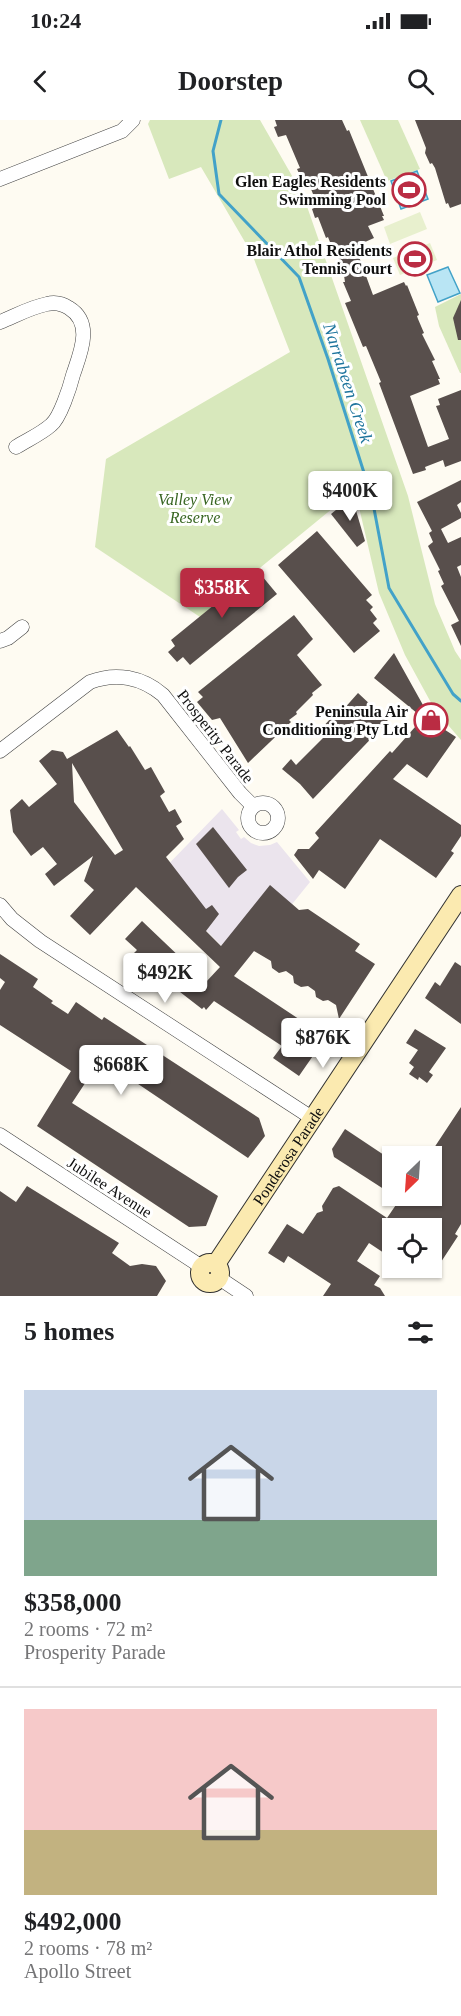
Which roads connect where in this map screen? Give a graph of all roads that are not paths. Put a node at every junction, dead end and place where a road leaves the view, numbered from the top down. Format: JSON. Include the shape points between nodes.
{"nodes":[{"id":1,"x":133,"y":120,"type":"edge"},
{"id":2,"x":0,"y":179,"type":"edge"},
{"id":3,"x":0,"y":322,"type":"edge"},
{"id":4,"x":16,"y":447,"type":"dead end"},
{"id":5,"x":22,"y":627,"type":"dead end"},
{"id":6,"x":0,"y":641,"type":"edge"},
{"id":7,"x":0,"y":751,"type":"edge"},
{"id":8,"x":253,"y":806,"type":"dead end"},
{"id":9,"x":461,"y":896,"type":"edge"},
{"id":10,"x":0,"y":905,"type":"edge"},
{"id":11,"x":312,"y":1118,"type":"junction"},
{"id":12,"x":0,"y":1135,"type":"edge"},
{"id":13,"x":208,"y":1277,"type":"edge"},
{"id":14,"x":246,"y":1296,"type":"edge"}],
"edges":[{"from":1,"to":2,"type":"street","via":[[122,131]]},
{"from":3,"to":4,"type":"street","via":[[55,303],[75,312],[84,331],[71,381],[52,424]]},
{"from":5,"to":6,"type":"street"},
{"from":7,"to":8,"type":"street","name":"Prosperity Parade","via":[[90,682],[114,676],[140,680],[163,695]]},
{"from":9,"to":11,"type":"street","name":"Ponderosa Parade"},
{"from":10,"to":11,"type":"street","via":[[39,941]]},
{"from":11,"to":13,"type":"street","name":"Ponderosa Parade"},
{"from":12,"to":13,"type":"street","name":"Jubilee Avenue"},
{"from":13,"to":14,"type":"street","name":"Jubilee Avenue"}]}
